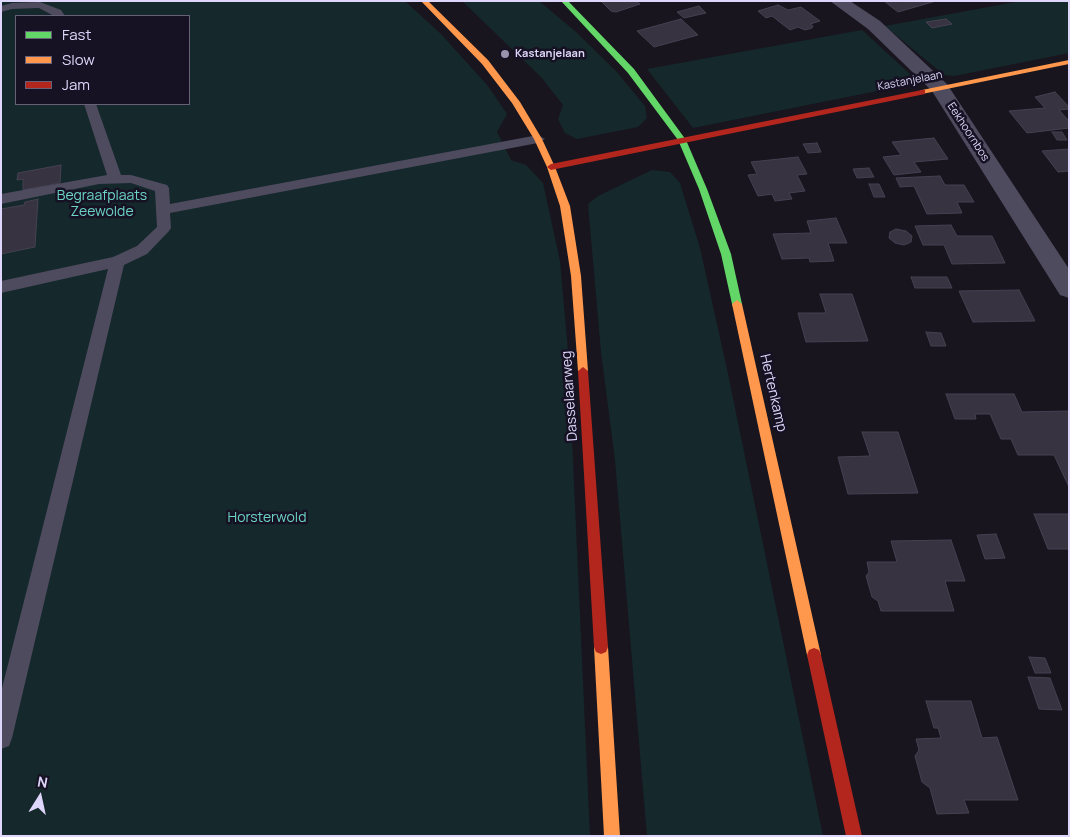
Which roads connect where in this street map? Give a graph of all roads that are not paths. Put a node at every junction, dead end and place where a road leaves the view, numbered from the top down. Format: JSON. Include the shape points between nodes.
{"nodes":[{"id":1,"x":424,"y":1,"type":"edge"},
{"id":2,"x":564,"y":1,"type":"edge"},
{"id":3,"x":838,"y":1,"type":"edge"},
{"id":4,"x":1,"y":9,"type":"edge"},
{"id":5,"x":58,"y":15,"type":"edge"},
{"id":6,"x":1069,"y":62,"type":"edge"},
{"id":7,"x":940,"y":88,"type":"junction"},
{"id":8,"x":90,"y":105,"type":"edge"},
{"id":9,"x":538,"y":139,"type":"junction"},
{"id":10,"x":682,"y":140,"type":"junction"},
{"id":11,"x":551,"y":167,"type":"junction"},
{"id":12,"x":115,"y":178,"type":"junction"},
{"id":13,"x":1,"y":199,"type":"edge"},
{"id":14,"x":163,"y":210,"type":"junction"},
{"id":15,"x":117,"y":262,"type":"junction"},
{"id":16,"x":1,"y":287,"type":"edge"},
{"id":17,"x":1069,"y":289,"type":"edge"},
{"id":18,"x":1,"y":738,"type":"edge"},
{"id":19,"x":612,"y":836,"type":"edge"},
{"id":20,"x":854,"y":836,"type":"edge"}],
"edges":[{"from":1,"to":9,"type":"street","name":"Dasselaarweg","via":[[485,62],[516,102]]},
{"from":2,"to":10,"type":"street","name":"Hertenkamp","via":[[632,71]]},
{"from":3,"to":7,"type":"street","name":"Eekhoornbos","via":[[874,25]]},
{"from":4,"to":5,"type":"lane","via":[[40,5]]},
{"from":6,"to":7,"type":"street","name":"Kastanjelaan"},
{"from":7,"to":10,"type":"street","name":"Kastanjelaan"},
{"from":7,"to":17,"type":"street","name":"Eekhoornbos"},
{"from":8,"to":12,"type":"lane"},
{"from":9,"to":11,"type":"street","name":"Dasselaarweg"},
{"from":9,"to":14,"type":"lane"},
{"from":10,"to":11,"type":"street","name":"Kastanjelaan"},
{"from":10,"to":20,"type":"street","name":"Hertenkamp","via":[[704,189],[726,254]]},
{"from":11,"to":19,"type":"street","name":"Dasselaarweg","via":[[565,206],[576,276]]},
{"from":12,"to":13,"type":"lane"},
{"from":12,"to":14,"type":"lane","via":[[162,188]]},
{"from":14,"to":15,"type":"lane","via":[[164,228],[142,250]]},
{"from":15,"to":16,"type":"lane"},
{"from":15,"to":18,"type":"lane"}]}
